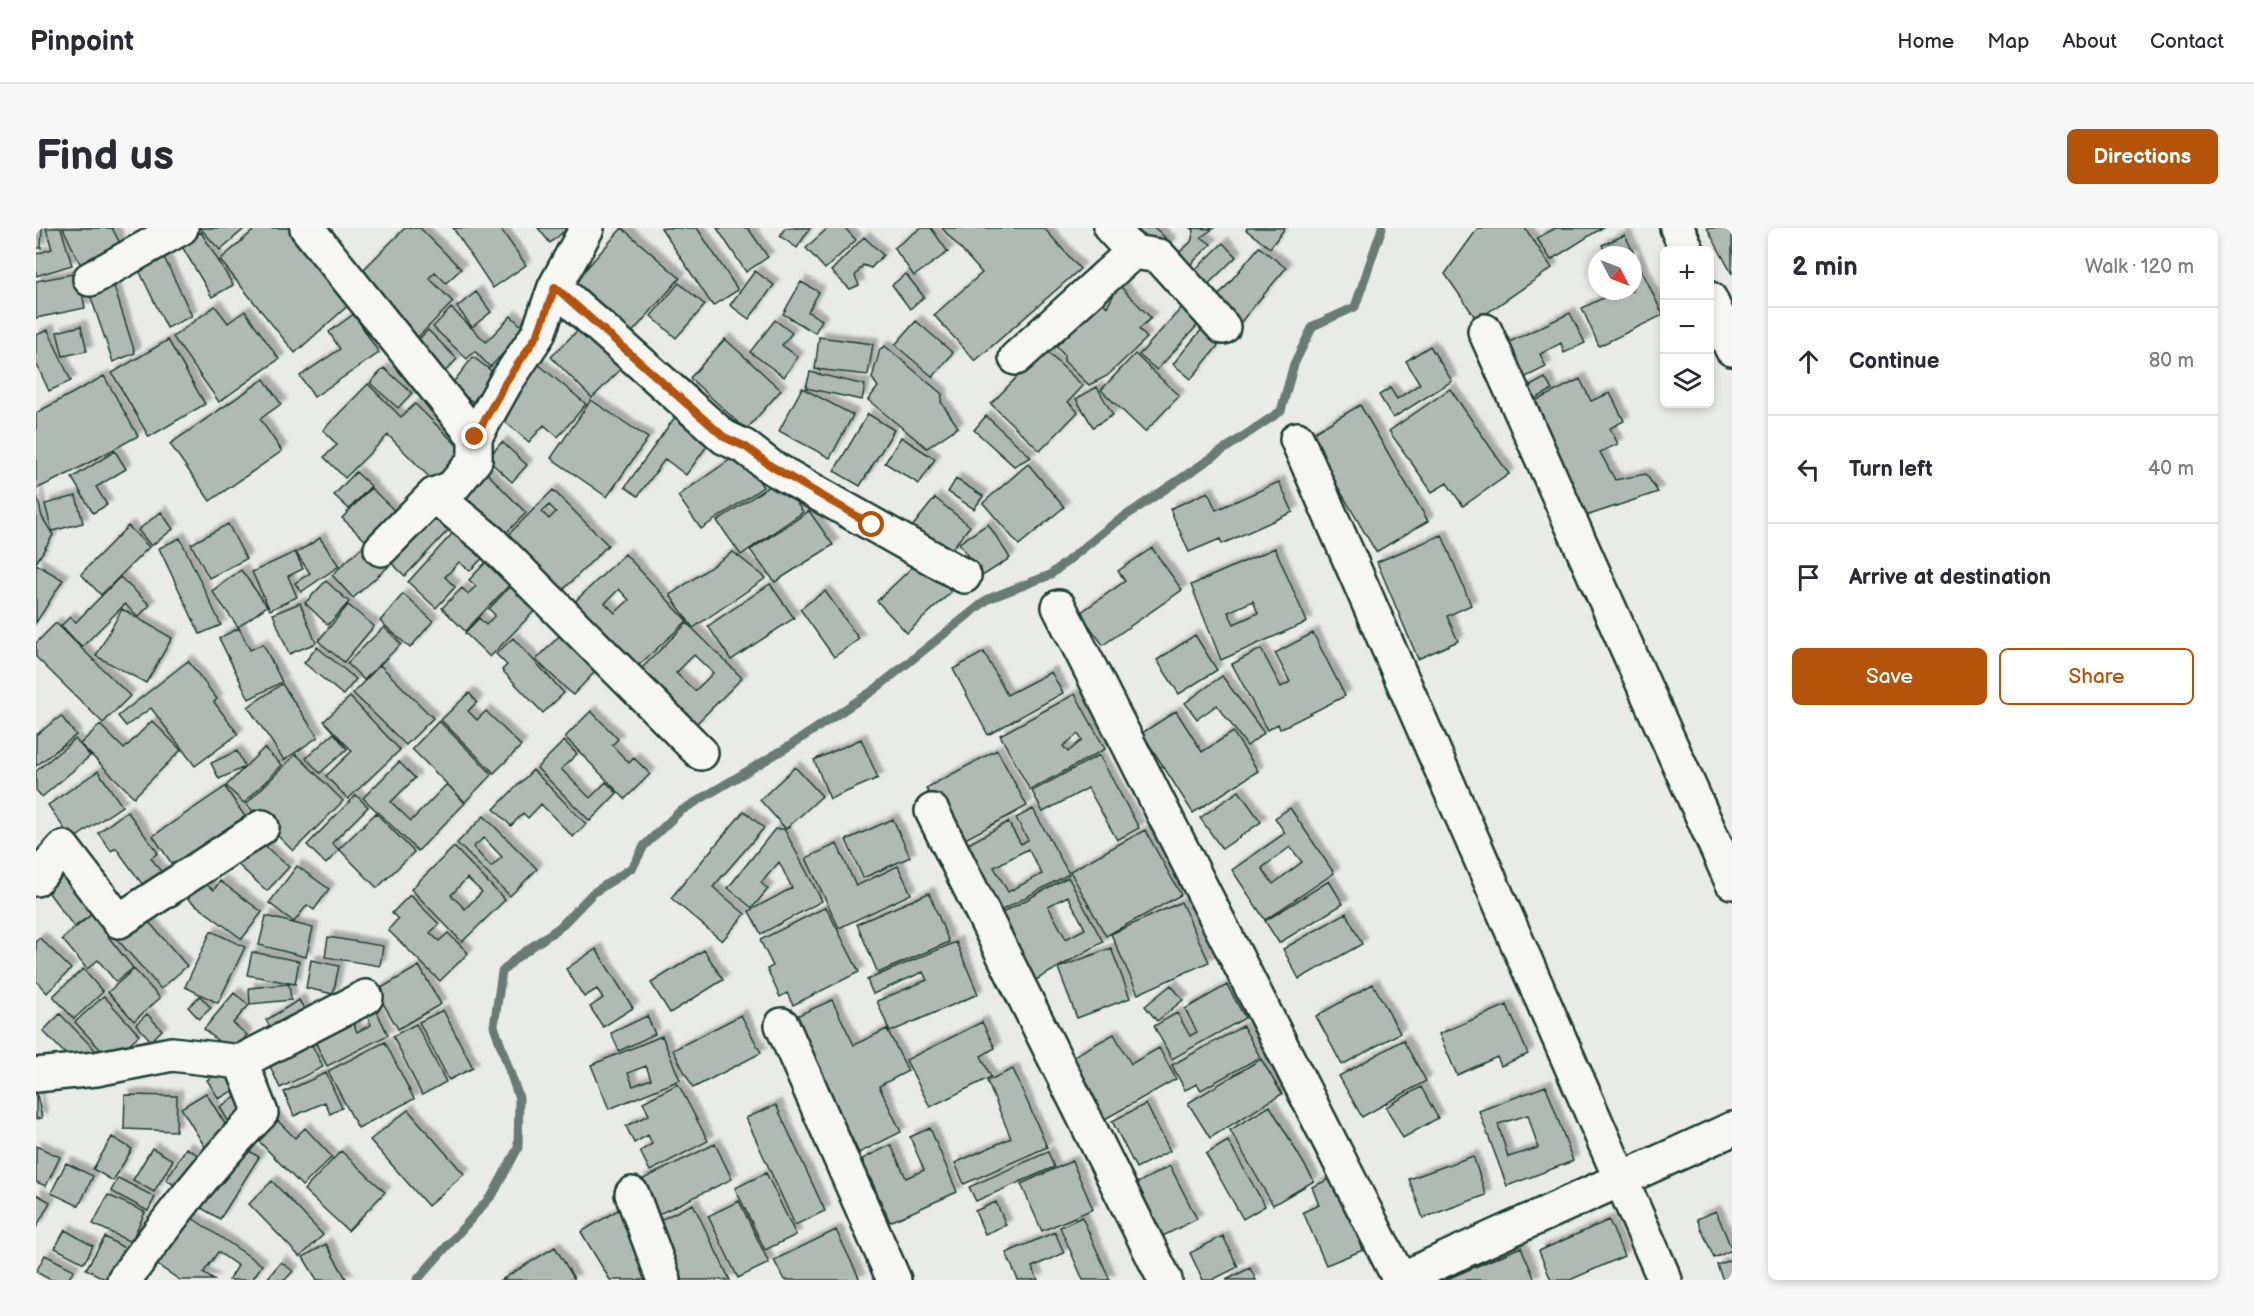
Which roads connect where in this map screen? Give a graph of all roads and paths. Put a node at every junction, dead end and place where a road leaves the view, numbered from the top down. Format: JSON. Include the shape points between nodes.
{"nodes":[{"id":1,"x":181,"y":228,"type":"edge"},
{"id":2,"x":307,"y":228,"type":"edge"},
{"id":3,"x":587,"y":228,"type":"edge"},
{"id":4,"x":1111,"y":228,"type":"edge"},
{"id":5,"x":1677,"y":228,"type":"edge"},
{"id":6,"x":1686,"y":246,"type":"edge"},
{"id":7,"x":1133,"y":252,"type":"junction"},
{"id":8,"x":90,"y":279,"type":"dead end"},
{"id":9,"x":555,"y":287,"type":"junction"},
{"id":10,"x":1710,"y":300,"type":"edge"},
{"id":11,"x":1223,"y":327,"type":"dead end"},
{"id":12,"x":1485,"y":331,"type":"dead end"},
{"id":13,"x":1732,"y":349,"type":"edge"},
{"id":14,"x":1016,"y":358,"type":"dead end"},
{"id":15,"x":475,"y":437,"type":"junction"},
{"id":16,"x":1297,"y":439,"type":"dead end"},
{"id":17,"x":434,"y":495,"type":"junction"},
{"id":18,"x":381,"y":549,"type":"dead end"},
{"id":19,"x":964,"y":576,"type":"dead end"},
{"id":20,"x":1059,"y":607,"type":"dead end"},
{"id":21,"x":701,"y":753,"type":"dead end"},
{"id":22,"x":932,"y":811,"type":"dead end"},
{"id":23,"x":262,"y":827,"type":"dead end"},
{"id":24,"x":36,"y":879,"type":"edge"},
{"id":25,"x":1732,"y":882,"type":"edge"},
{"id":26,"x":366,"y":997,"type":"dead end"},
{"id":27,"x":782,"y":1025,"type":"dead end"},
{"id":28,"x":240,"y":1062,"type":"junction"},
{"id":29,"x":36,"y":1075,"type":"edge"},
{"id":30,"x":1732,"y":1129,"type":"edge"},
{"id":31,"x":1621,"y":1180,"type":"junction"},
{"id":32,"x":632,"y":1194,"type":"dead end"},
{"id":33,"x":124,"y":1280,"type":"edge"},
{"id":34,"x":664,"y":1280,"type":"edge"},
{"id":35,"x":894,"y":1280,"type":"edge"},
{"id":36,"x":1165,"y":1280,"type":"edge"},
{"id":37,"x":1400,"y":1280,"type":"edge"},
{"id":38,"x":1665,"y":1280,"type":"edge"}],
"edges":[{"from":1,"to":8,"type":"street"},
{"from":2,"to":15,"type":"street"},
{"from":3,"to":9,"type":"street"},
{"from":4,"to":7,"type":"street"},
{"from":5,"to":6,"type":"street"},
{"from":7,"to":11,"type":"street","via":[[1159,256]]},
{"from":7,"to":14,"type":"street"},
{"from":9,"to":15,"type":"street","via":[[538,334]]},
{"from":9,"to":19,"type":"street","via":[[724,437]]},
{"from":10,"to":13,"type":"street"},
{"from":12,"to":25,"type":"street"},
{"from":15,"to":17,"type":"street","via":[[475,460],[452,488]]},
{"from":16,"to":31,"type":"street"},
{"from":17,"to":18,"type":"street"},
{"from":17,"to":21,"type":"street","via":[[498,549]]},
{"from":20,"to":37,"type":"street"},
{"from":22,"to":36,"type":"street"},
{"from":23,"to":24,"type":"street","via":[[119,921],[63,848]]},
{"from":26,"to":28,"type":"street"},
{"from":27,"to":35,"type":"street"},
{"from":28,"to":29,"type":"street","via":[[172,1054],[96,1069]]},
{"from":28,"to":33,"type":"street","via":[[261,1113],[234,1139]]},
{"from":30,"to":31,"type":"street"},
{"from":31,"to":37,"type":"street"},
{"from":31,"to":38,"type":"street"},
{"from":32,"to":34,"type":"street"}]}
